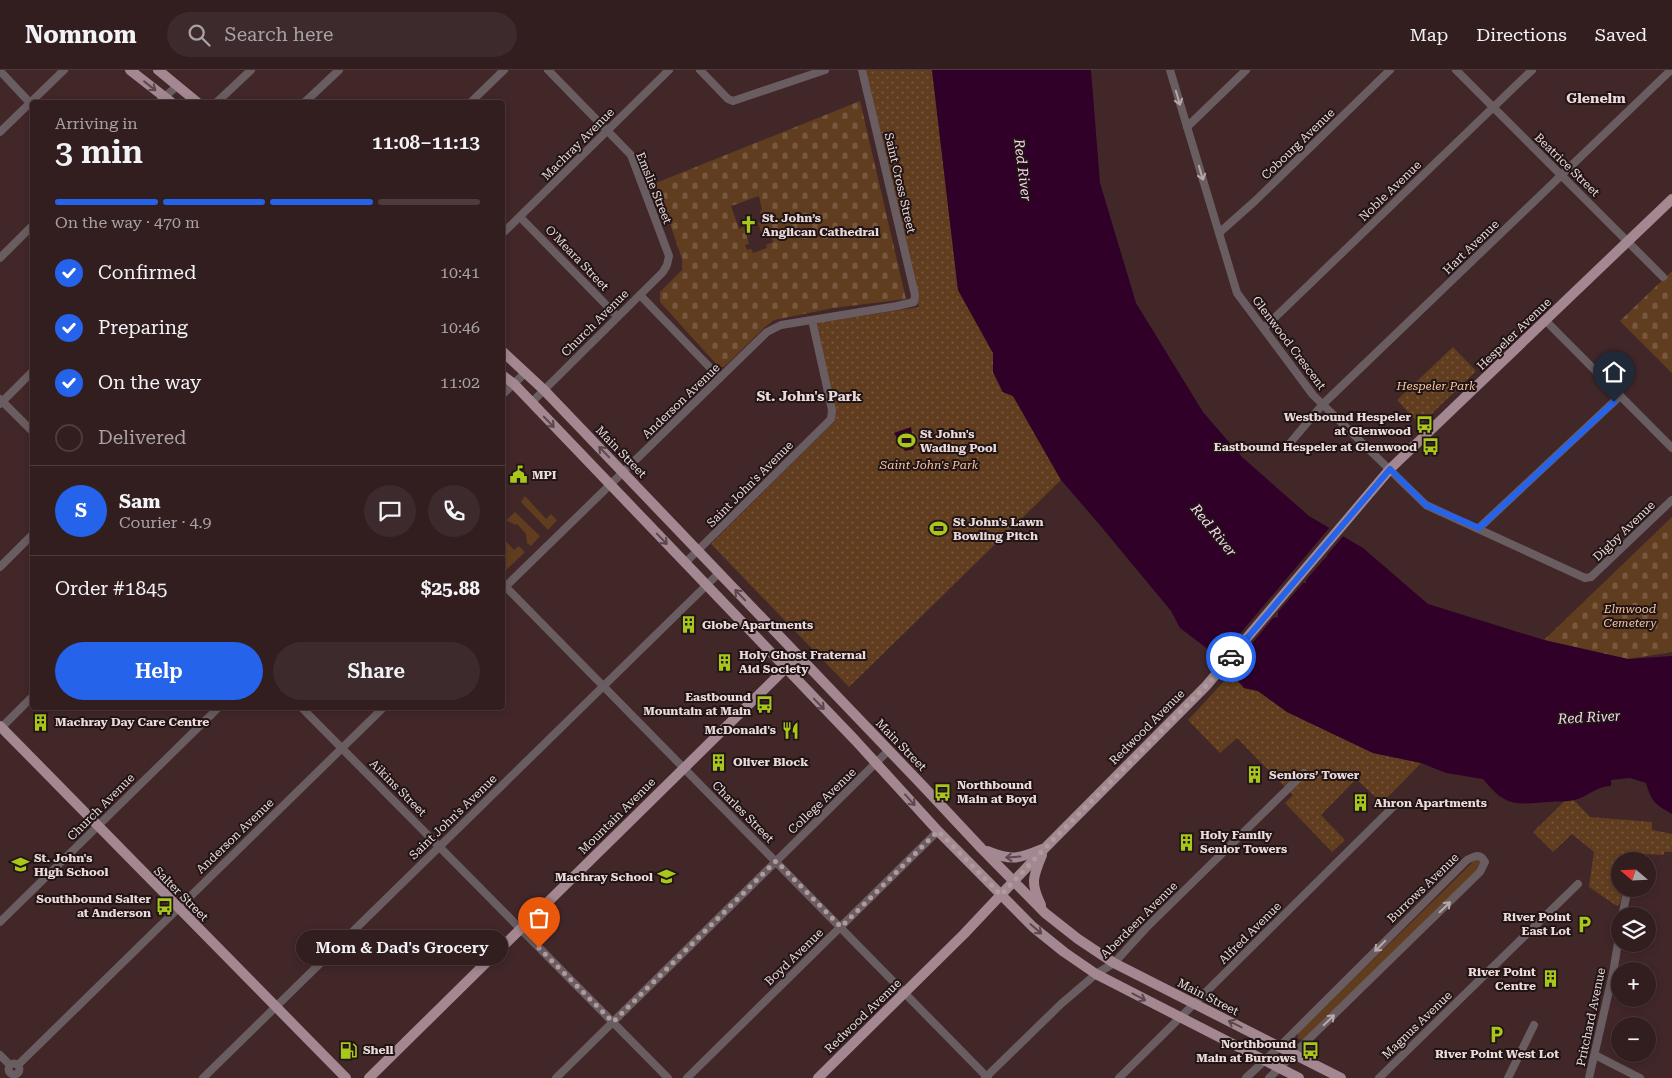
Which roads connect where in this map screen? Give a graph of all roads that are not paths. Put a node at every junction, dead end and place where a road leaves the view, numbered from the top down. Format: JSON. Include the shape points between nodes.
{"nodes":[{"id":1,"x":64,"y":70,"type":"edge"},
{"id":2,"x":130,"y":70,"type":"edge"},
{"id":3,"x":158,"y":70,"type":"edge"},
{"id":4,"x":251,"y":70,"type":"edge"},
{"id":5,"x":339,"y":70,"type":"edge"},
{"id":6,"x":504,"y":70,"type":"edge"},
{"id":7,"x":548,"y":70,"type":"edge"},
{"id":8,"x":669,"y":70,"type":"edge"},
{"id":9,"x":700,"y":70,"type":"edge"},
{"id":10,"x":824,"y":70,"type":"edge"},
{"id":11,"x":862,"y":70,"type":"edge"},
{"id":12,"x":1170,"y":70,"type":"edge"},
{"id":13,"x":1246,"y":70,"type":"edge"},
{"id":14,"x":1390,"y":70,"type":"edge"},
{"id":15,"x":1456,"y":70,"type":"edge"},
{"id":16,"x":1532,"y":70,"type":"edge"},
{"id":17,"x":1671,"y":70,"type":"edge"},
{"id":18,"x":0,"y":71,"type":"edge"},
{"id":19,"x":176,"y":86,"type":"junction"},
{"id":20,"x":35,"y":100,"type":"edge"},
{"id":21,"x":164,"y":100,"type":"edge"},
{"id":22,"x":166,"y":100,"type":"edge"},
{"id":23,"x":194,"y":100,"type":"edge"},
{"id":24,"x":219,"y":100,"type":"edge"},
{"id":25,"x":308,"y":100,"type":"edge"},
{"id":26,"x":473,"y":100,"type":"edge"},
{"id":27,"x":30,"y":103,"type":"edge"},
{"id":28,"x":30,"y":105,"type":"edge"},
{"id":29,"x":1494,"y":106,"type":"junction"},
{"id":30,"x":1186,"y":127,"type":"junction"},
{"id":31,"x":608,"y":130,"type":"junction"},
{"id":32,"x":0,"y":132,"type":"edge"},
{"id":33,"x":1562,"y":175,"type":"junction"},
{"id":34,"x":1672,"y":199,"type":"edge"},
{"id":35,"x":520,"y":216,"type":"junction"},
{"id":36,"x":30,"y":228,"type":"edge"},
{"id":37,"x":505,"y":231,"type":"edge"},
{"id":38,"x":1218,"y":233,"type":"junction"},
{"id":39,"x":1628,"y":242,"type":"junction"},
{"id":40,"x":669,"y":256,"type":"joint"},
{"id":41,"x":0,"y":258,"type":"edge"},
{"id":42,"x":1663,"y":277,"type":"dead end"},
{"id":43,"x":640,"y":295,"type":"junction"},
{"id":44,"x":914,"y":302,"type":"joint"},
{"id":45,"x":617,"y":316,"type":"junction"},
{"id":46,"x":812,"y":320,"type":"junction"},
{"id":47,"x":1546,"y":321,"type":"junction"},
{"id":48,"x":1264,"y":328,"type":"junction"},
{"id":49,"x":505,"y":354,"type":"edge"},
{"id":50,"x":526,"y":372,"type":"junction"},
{"id":51,"x":30,"y":374,"type":"edge"},
{"id":52,"x":505,"y":377,"type":"edge"},
{"id":53,"x":720,"y":378,"type":"junction"},
{"id":54,"x":514,"y":384,"type":"junction"},
{"id":55,"x":544,"y":390,"type":"junction"},
{"id":56,"x":505,"y":392,"type":"edge"},
{"id":57,"x":1620,"y":396,"type":"junction"},
{"id":58,"x":1,"y":401,"type":"edge"},
{"id":59,"x":531,"y":403,"type":"junction"},
{"id":60,"x":1323,"y":404,"type":"junction"},
{"id":61,"x":30,"y":429,"type":"edge"},
{"id":62,"x":1290,"y":443,"type":"dead end"},
{"id":63,"x":1672,"y":448,"type":"edge"},
{"id":64,"x":1390,"y":469,"type":"junction"},
{"id":65,"x":623,"y":473,"type":"junction"},
{"id":66,"x":610,"y":485,"type":"junction"},
{"id":67,"x":1672,"y":500,"type":"edge"},
{"id":68,"x":1354,"y":510,"type":"joint"},
{"id":69,"x":1479,"y":528,"type":"junction"},
{"id":70,"x":30,"y":537,"type":"edge"},
{"id":71,"x":698,"y":551,"type":"junction"},
{"id":72,"x":685,"y":563,"type":"junction"},
{"id":73,"x":0,"y":567,"type":"edge"},
{"id":74,"x":719,"y":572,"type":"junction"},
{"id":75,"x":1591,"y":577,"type":"joint"},
{"id":76,"x":505,"y":586,"type":"edge"},
{"id":77,"x":705,"y":586,"type":"junction"},
{"id":78,"x":505,"y":588,"type":"edge"},
{"id":79,"x":798,"y":656,"type":"junction"},
{"id":80,"x":785,"y":669,"type":"junction"},
{"id":81,"x":604,"y":686,"type":"junction"},
{"id":82,"x":30,"y":699,"type":"edge"},
{"id":83,"x":216,"y":710,"type":"edge"},
{"id":84,"x":304,"y":710,"type":"edge"},
{"id":85,"x":381,"y":710,"type":"edge"},
{"id":86,"x":0,"y":727,"type":"edge"},
{"id":87,"x":341,"y":748,"type":"junction"},
{"id":88,"x":889,"y":750,"type":"junction"},
{"id":89,"x":877,"y":764,"type":"junction"},
{"id":90,"x":684,"y":768,"type":"junction"},
{"id":91,"x":1304,"y":774,"type":"dead end"},
{"id":92,"x":1396,"y":804,"type":"dead end"},
{"id":93,"x":97,"y":826,"type":"junction"},
{"id":94,"x":938,"y":831,"type":"junction"},
{"id":95,"x":440,"y":846,"type":"junction"},
{"id":96,"x":1045,"y":848,"type":"junction"},
{"id":97,"x":982,"y":849,"type":"junction"},
{"id":98,"x":776,"y":861,"type":"junction"},
{"id":99,"x":1014,"y":881,"type":"junction"},
{"id":100,"x":1578,"y":884,"type":"dead end"},
{"id":101,"x":1001,"y":895,"type":"junction"},
{"id":102,"x":178,"y":909,"type":"junction"},
{"id":103,"x":1045,"y":913,"type":"junction"},
{"id":104,"x":0,"y":922,"type":"edge"},
{"id":105,"x":841,"y":927,"type":"junction"},
{"id":106,"x":521,"y":928,"type":"junction"},
{"id":107,"x":1616,"y":952,"type":"edge"},
{"id":108,"x":1114,"y":963,"type":"junction"},
{"id":109,"x":1096,"y":974,"type":"junction"},
{"id":110,"x":905,"y":993,"type":"junction"},
{"id":111,"x":1194,"y":1004,"type":"junction"},
{"id":112,"x":275,"y":1007,"type":"junction"},
{"id":113,"x":1180,"y":1018,"type":"junction"},
{"id":114,"x":613,"y":1022,"type":"junction"},
{"id":115,"x":1534,"y":1025,"type":"dead end"},
{"id":116,"x":1279,"y":1047,"type":"junction"},
{"id":117,"x":1294,"y":1054,"type":"junction"},
{"id":118,"x":0,"y":1055,"type":"edge"},
{"id":119,"x":1595,"y":1055,"type":"junction"},
{"id":120,"x":1264,"y":1060,"type":"junction"},
{"id":121,"x":1279,"y":1068,"type":"junction"},
{"id":122,"x":14,"y":1072,"type":"edge"},
{"id":123,"x":203,"y":1078,"type":"edge"},
{"id":124,"x":346,"y":1078,"type":"edge"},
{"id":125,"x":368,"y":1078,"type":"edge"},
{"id":126,"x":556,"y":1078,"type":"edge"},
{"id":127,"x":668,"y":1078,"type":"edge"},
{"id":128,"x":687,"y":1078,"type":"edge"},
{"id":129,"x":818,"y":1078,"type":"edge"},
{"id":130,"x":987,"y":1078,"type":"edge"},
{"id":131,"x":1119,"y":1078,"type":"edge"},
{"id":132,"x":1246,"y":1078,"type":"edge"},
{"id":133,"x":1269,"y":1078,"type":"edge"},
{"id":134,"x":1299,"y":1078,"type":"edge"},
{"id":135,"x":1341,"y":1078,"type":"edge"},
{"id":136,"x":1379,"y":1078,"type":"edge"},
{"id":137,"x":1508,"y":1078,"type":"edge"},
{"id":138,"x":1589,"y":1078,"type":"edge"},
{"id":139,"x":1640,"y":1078,"type":"edge"}],
"edges":[{"from":1,"to":20,"type":"street"},
{"from":2,"to":21,"type":"main road","one_way":true},
{"from":3,"to":19,"type":"main road"},
{"from":4,"to":24,"type":"street"},
{"from":5,"to":25,"type":"street"},
{"from":6,"to":26,"type":"street"},
{"from":7,"to":31,"type":"street","name":"Emslie Street"},
{"from":8,"to":31,"type":"street","name":"Machray Avenue"},
{"from":9,"to":10,"type":"street","via":[[728,100],[733,101]]},
{"from":11,"to":44,"type":"street","name":"Saint Cross Street","via":[[915,295]]},
{"from":12,"to":30,"type":"street","name":"Glenwood Crescent","one_way":true},
{"from":13,"to":30,"type":"street"},
{"from":14,"to":38,"type":"street","name":"Cobourg Avenue"},
{"from":15,"to":29,"type":"street","name":"Beatrice Street"},
{"from":16,"to":29,"type":"street","name":"Noble Avenue"},
{"from":17,"to":33,"type":"street","name":"Hart Avenue"},
{"from":18,"to":27,"type":"street"},
{"from":19,"to":22,"type":"street"},
{"from":19,"to":23,"type":"main road"},
{"from":28,"to":32,"type":"street"},
{"from":29,"to":33,"type":"street","name":"Beatrice Street"},
{"from":29,"to":48,"type":"street","name":"Noble Avenue"},
{"from":30,"to":38,"type":"street","name":"Glenwood Crescent","one_way":true},
{"from":31,"to":35,"type":"street","name":"Machray Avenue"},
{"from":31,"to":40,"type":"street","name":"Emslie Street","via":[[631,155]]},
{"from":33,"to":39,"type":"street","name":"Beatrice Street"},
{"from":33,"to":60,"type":"street","name":"Hart Avenue"},
{"from":34,"to":39,"type":"main road","name":"Hespeler Avenue"},
{"from":35,"to":37,"type":"street","name":"Machray Avenue"},
{"from":35,"to":45,"type":"street","name":"O'Meara Street"},
{"from":36,"to":41,"type":"street"},
{"from":38,"to":48,"type":"street","name":"Glenwood Crescent","via":[[1237,293]]},
{"from":39,"to":42,"type":"street","name":"Beatrice Street"},
{"from":39,"to":47,"type":"main road","name":"Hespeler Avenue"},
{"from":40,"to":43,"type":"street","name":"Church Avenue","via":[[663,272]]},
{"from":43,"to":45,"type":"street","name":"Church Avenue"},
{"from":43,"to":53,"type":"street"},
{"from":44,"to":46,"type":"street","name":"Anderson Avenue"},
{"from":45,"to":55,"type":"street","name":"Church Avenue"},
{"from":46,"to":53,"type":"street","name":"Anderson Avenue","via":[[781,325],[767,332]]},
{"from":46,"to":71,"type":"street","name":"Saint John's Avenue","via":[[832,410],[831,420]]},
{"from":47,"to":57,"type":"street"},
{"from":47,"to":64,"type":"main road","name":"Hespeler Avenue"},
{"from":48,"to":60,"type":"street","name":"Glenwood Crescent"},
{"from":49,"to":50,"type":"main road","name":"Main Street"},
{"from":50,"to":54,"type":"street"},
{"from":50,"to":55,"type":"main road","name":"Main Street"},
{"from":51,"to":58,"type":"street"},
{"from":52,"to":54,"type":"main road"},
{"from":53,"to":65,"type":"street","name":"Anderson Avenue"},
{"from":54,"to":56,"type":"street"},
{"from":54,"to":59,"type":"main road"},
{"from":55,"to":59,"type":"street","name":"Church Avenue"},
{"from":65,"to":55,"type":"main road","name":"Main Street","one_way":true},
{"from":57,"to":63,"type":"street"},
{"from":57,"to":69,"type":"street"},
{"from":58,"to":61,"type":"street"},
{"from":59,"to":66,"type":"main road","one_way":true},
{"from":60,"to":62,"type":"street","name":"Hart Avenue"},
{"from":60,"to":64,"type":"street","name":"Glenwood Crescent"},
{"from":64,"to":68,"type":"main road","name":"Hespeler Avenue"},
{"from":64,"to":69,"type":"street","name":"Glenwood Crescent","via":[[1426,505]]},
{"from":65,"to":66,"type":"street","name":"Anderson Avenue"},
{"from":65,"to":71,"type":"main road","name":"Main Street"},
{"from":66,"to":72,"type":"main road","one_way":true},
{"from":66,"to":76,"type":"street","name":"Anderson Avenue"},
{"from":67,"to":75,"type":"street","name":"Digby Avenue"},
{"from":68,"to":96,"type":"main road","name":"Redwood Avenue","via":[[1206,686]]},
{"from":69,"to":75,"type":"street","name":"Glenwood Crescent","via":[[1586,578]]},
{"from":70,"to":73,"type":"street"},
{"from":71,"to":72,"type":"street","name":"Saint John's Avenue"},
{"from":71,"to":74,"type":"main road","name":"Main Street"},
{"from":72,"to":77,"type":"main road"},
{"from":74,"to":77,"type":"street","name":"Saint John's Avenue"},
{"from":79,"to":74,"type":"main road","name":"Main Street","one_way":true},
{"from":77,"to":80,"type":"main road"},
{"from":77,"to":81,"type":"street","name":"Saint John's Avenue"},
{"from":78,"to":81,"type":"street","name":"Charles Street"},
{"from":79,"to":80,"type":"main road","name":"Mountain Avenue"},
{"from":79,"to":88,"type":"main road","name":"Main Street"},
{"from":80,"to":89,"type":"main road","one_way":true},
{"from":80,"to":90,"type":"main road","name":"Mountain Avenue"},
{"from":81,"to":90,"type":"street","name":"Charles Street"},
{"from":81,"to":95,"type":"street","name":"Saint John's Avenue"},
{"from":82,"to":86,"type":"street"},
{"from":83,"to":93,"type":"street","name":"Church Avenue"},
{"from":84,"to":87,"type":"street","name":"Aikins Street"},
{"from":85,"to":87,"type":"street","name":"Anderson Avenue"},
{"from":86,"to":93,"type":"main road","name":"Salter Street"},
{"from":87,"to":95,"type":"street","name":"Aikins Street"},
{"from":87,"to":102,"type":"street","name":"Anderson Avenue"},
{"from":88,"to":89,"type":"street","name":"College Avenue"},
{"from":88,"to":97,"type":"main road","name":"Main Street"},
{"from":89,"to":94,"type":"main road","one_way":true},
{"from":89,"to":98,"type":"street","name":"College Avenue"},
{"from":90,"to":98,"type":"street","name":"Charles Street"},
{"from":90,"to":106,"type":"main road","name":"Mountain Avenue"},
{"from":91,"to":108,"type":"street","name":"Aberdeen Avenue"},
{"from":92,"to":111,"type":"street","name":"Alfred Avenue"},
{"from":93,"to":102,"type":"main road","name":"Salter Street"},
{"from":93,"to":104,"type":"street","name":"Church Avenue"},
{"from":94,"to":101,"type":"main road"},
{"from":94,"to":105,"type":"street","name":"Boyd Avenue"},
{"from":95,"to":106,"type":"street","name":"Aikins Street"},
{"from":95,"to":112,"type":"street","name":"Saint John's Avenue"},
{"from":96,"to":97,"type":"main road","one_way":true,"via":[[1011,858]]},
{"from":96,"to":99,"type":"main road","name":"Redwood Avenue"},
{"from":96,"to":103,"type":"main road","via":[[1034,873],[1033,884]]},
{"from":97,"to":99,"type":"main road","name":"Main Street"},
{"from":98,"to":105,"type":"street","name":"Charles Street"},
{"from":98,"to":114,"type":"street","name":"College Avenue"},
{"from":99,"to":101,"type":"main road","name":"Redwood Avenue"},
{"from":99,"to":103,"type":"main road","name":"Main Street"},
{"from":100,"to":136,"type":"street","name":"Magnus Avenue"},
{"from":101,"to":109,"type":"main road","one_way":true,"via":[[1033,927]]},
{"from":101,"to":110,"type":"main road","name":"Redwood Avenue"},
{"from":102,"to":112,"type":"main road","name":"Salter Street"},
{"from":102,"to":122,"type":"street","name":"Anderson Avenue"},
{"from":103,"to":108,"type":"main road","name":"Main Street"},
{"from":105,"to":110,"type":"street","name":"Charles Street"},
{"from":105,"to":128,"type":"street","name":"Boyd Avenue"},
{"from":106,"to":114,"type":"street","name":"Aikins Street"},
{"from":106,"to":125,"type":"main road","name":"Mountain Avenue"},
{"from":107,"to":119,"type":"street","name":"Pritchard Avenue"},
{"from":108,"to":109,"type":"street","name":"Aberdeen Avenue"},
{"from":108,"to":111,"type":"main road","name":"Main Street"},
{"from":109,"to":113,"type":"main road","one_way":true},
{"from":109,"to":130,"type":"street","name":"Aberdeen Avenue"},
{"from":110,"to":129,"type":"main road","name":"Redwood Avenue"},
{"from":110,"to":130,"type":"street","name":"Charles Street"},
{"from":111,"to":113,"type":"street","name":"Alfred Avenue"},
{"from":116,"to":111,"type":"main road","name":"Main Street","one_way":true},
{"from":112,"to":123,"type":"street","name":"Saint John's Avenue"},
{"from":112,"to":124,"type":"main road","name":"Salter Street"},
{"from":113,"to":120,"type":"main road"},
{"from":113,"to":131,"type":"street","name":"Alfred Avenue"},
{"from":114,"to":126,"type":"street","name":"College Avenue"},
{"from":114,"to":127,"type":"street","name":"Aikins Street"},
{"from":115,"to":137,"type":"street"},
{"from":116,"to":117,"type":"main road","name":"Main Street"},
{"from":117,"to":116,"type":"street","name":"Burrows Avenue","one_way":true,"via":[[1480,872],[1485,862],[1483,858],[1479,855],[1467,860]]},
{"from":116,"to":120,"type":"street","name":"Burrows Avenue"},
{"from":117,"to":121,"type":"street","name":"Burrows Avenue"},
{"from":117,"to":135,"type":"main road","name":"Main Street"},
{"from":118,"to":122,"type":"street"},
{"from":119,"to":138,"type":"street","name":"Pritchard Avenue"},
{"from":119,"to":139,"type":"street"},
{"from":120,"to":121,"type":"main road"},
{"from":120,"to":132,"type":"street","name":"Burrows Avenue"},
{"from":121,"to":133,"type":"street","name":"Burrows Avenue"},
{"from":121,"to":134,"type":"main road"}]}
